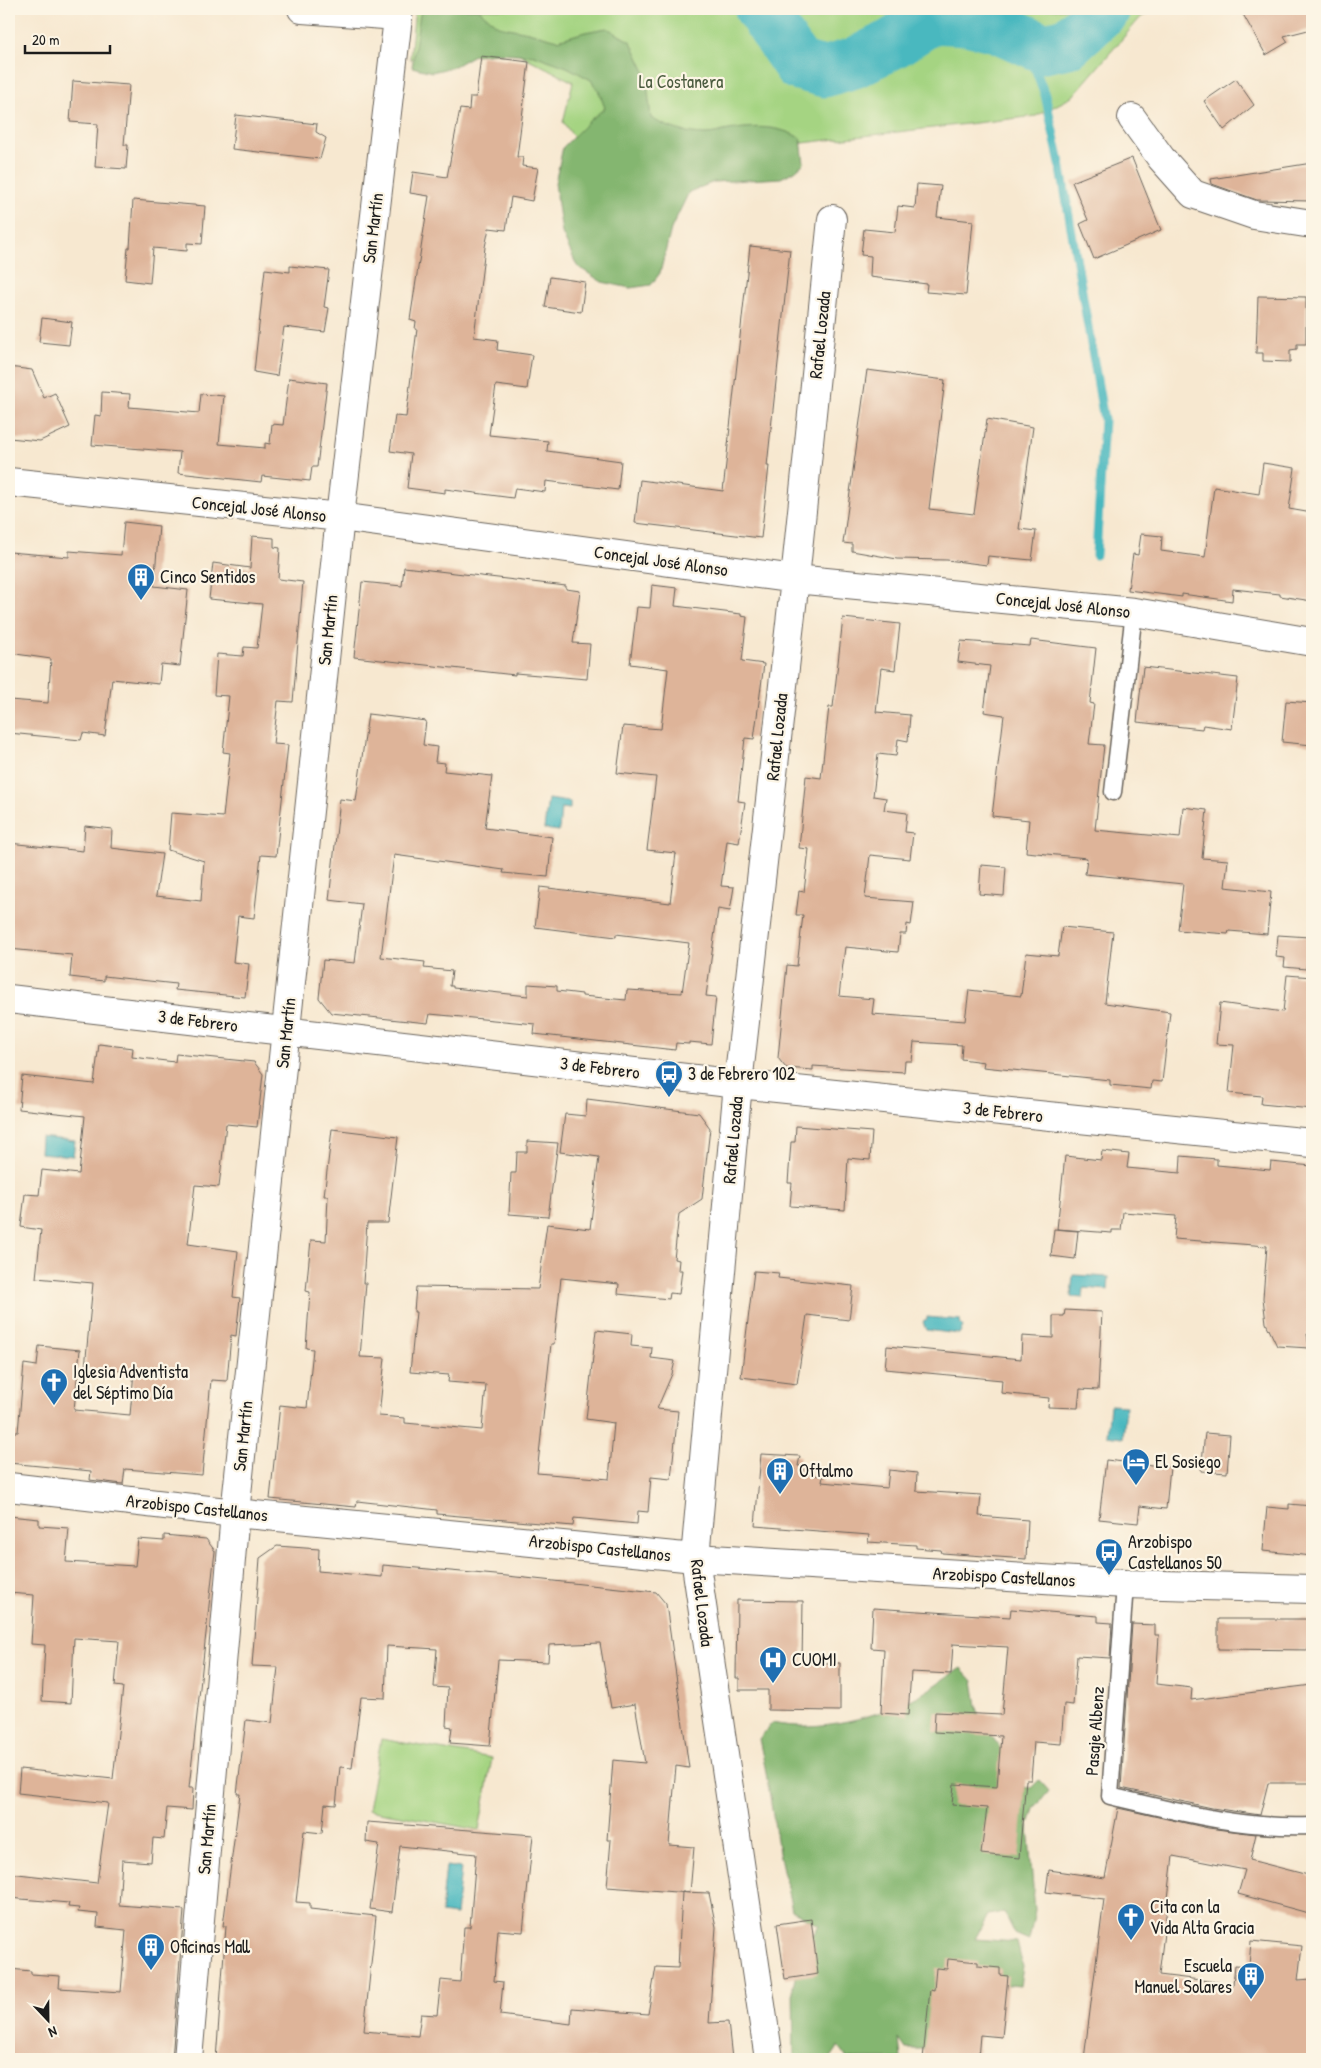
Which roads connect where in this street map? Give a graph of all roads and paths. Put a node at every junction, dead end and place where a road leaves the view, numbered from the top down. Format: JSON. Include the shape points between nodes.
{"nodes":[{"id":1,"x":302,"y":9,"type":"edge"},
{"id":2,"x":398,"y":12,"type":"edge"},
{"id":3,"x":1132,"y":118,"type":"dead end"},
{"id":4,"x":832,"y":219,"type":"dead end"},
{"id":5,"x":1312,"y":224,"type":"edge"},
{"id":6,"x":9,"y":482,"type":"edge"},
{"id":7,"x":340,"y":517,"type":"junction"},
{"id":8,"x":795,"y":579,"type":"junction"},
{"id":9,"x":1134,"y":612,"type":"junction"},
{"id":10,"x":1312,"y":642,"type":"edge"},
{"id":11,"x":1113,"y":792,"type":"dead end"},
{"id":12,"x":9,"y":998,"type":"edge"},
{"id":13,"x":286,"y":1031,"type":"junction"},
{"id":14,"x":738,"y":1084,"type":"junction"},
{"id":15,"x":1312,"y":1143,"type":"edge"},
{"id":16,"x":9,"y":1487,"type":"edge"},
{"id":17,"x":235,"y":1513,"type":"junction"},
{"id":18,"x":695,"y":1558,"type":"junction"},
{"id":19,"x":1125,"y":1584,"type":"junction"},
{"id":20,"x":1312,"y":1589,"type":"edge"},
{"id":21,"x":1312,"y":1826,"type":"edge"},
{"id":22,"x":188,"y":2059,"type":"edge"},
{"id":23,"x":769,"y":2059,"type":"edge"}],
"edges":[{"from":1,"to":2,"type":"street"},
{"from":2,"to":7,"type":"street","name":"San Martín"},
{"from":3,"to":5,"type":"street","via":[[1193,194],[1254,215]]},
{"from":4,"to":8,"type":"street","name":"Rafael Lozada"},
{"from":6,"to":7,"type":"street","name":"Concejal José Alonso"},
{"from":7,"to":8,"type":"street","name":"Concejal José Alonso"},
{"from":7,"to":13,"type":"street","name":"San Martín"},
{"from":8,"to":9,"type":"street","name":"Concejal José Alonso"},
{"from":8,"to":14,"type":"street","name":"Rafael Lozada"},
{"from":9,"to":10,"type":"street","name":"Concejal José Alonso"},
{"from":9,"to":11,"type":"lane"},
{"from":12,"to":13,"type":"street","name":"3 de Febrero"},
{"from":13,"to":14,"type":"street","name":"3 de Febrero"},
{"from":13,"to":17,"type":"street","name":"San Martín"},
{"from":14,"to":15,"type":"street","name":"3 de Febrero"},
{"from":14,"to":18,"type":"street","name":"Rafael Lozada"},
{"from":16,"to":17,"type":"street","name":"Arzobispo Castellanos"},
{"from":17,"to":18,"type":"street","name":"Arzobispo Castellanos"},
{"from":17,"to":22,"type":"street","name":"San Martín"},
{"from":18,"to":19,"type":"street","name":"Arzobispo Castellanos"},
{"from":18,"to":23,"type":"street","name":"Rafael Lozada"},
{"from":19,"to":20,"type":"street","name":"Arzobispo Castellanos"},
{"from":19,"to":21,"type":"lane","name":"Pasaje Albenz","via":[[1110,1796],[1202,1818],[1283,1827]]}]}
